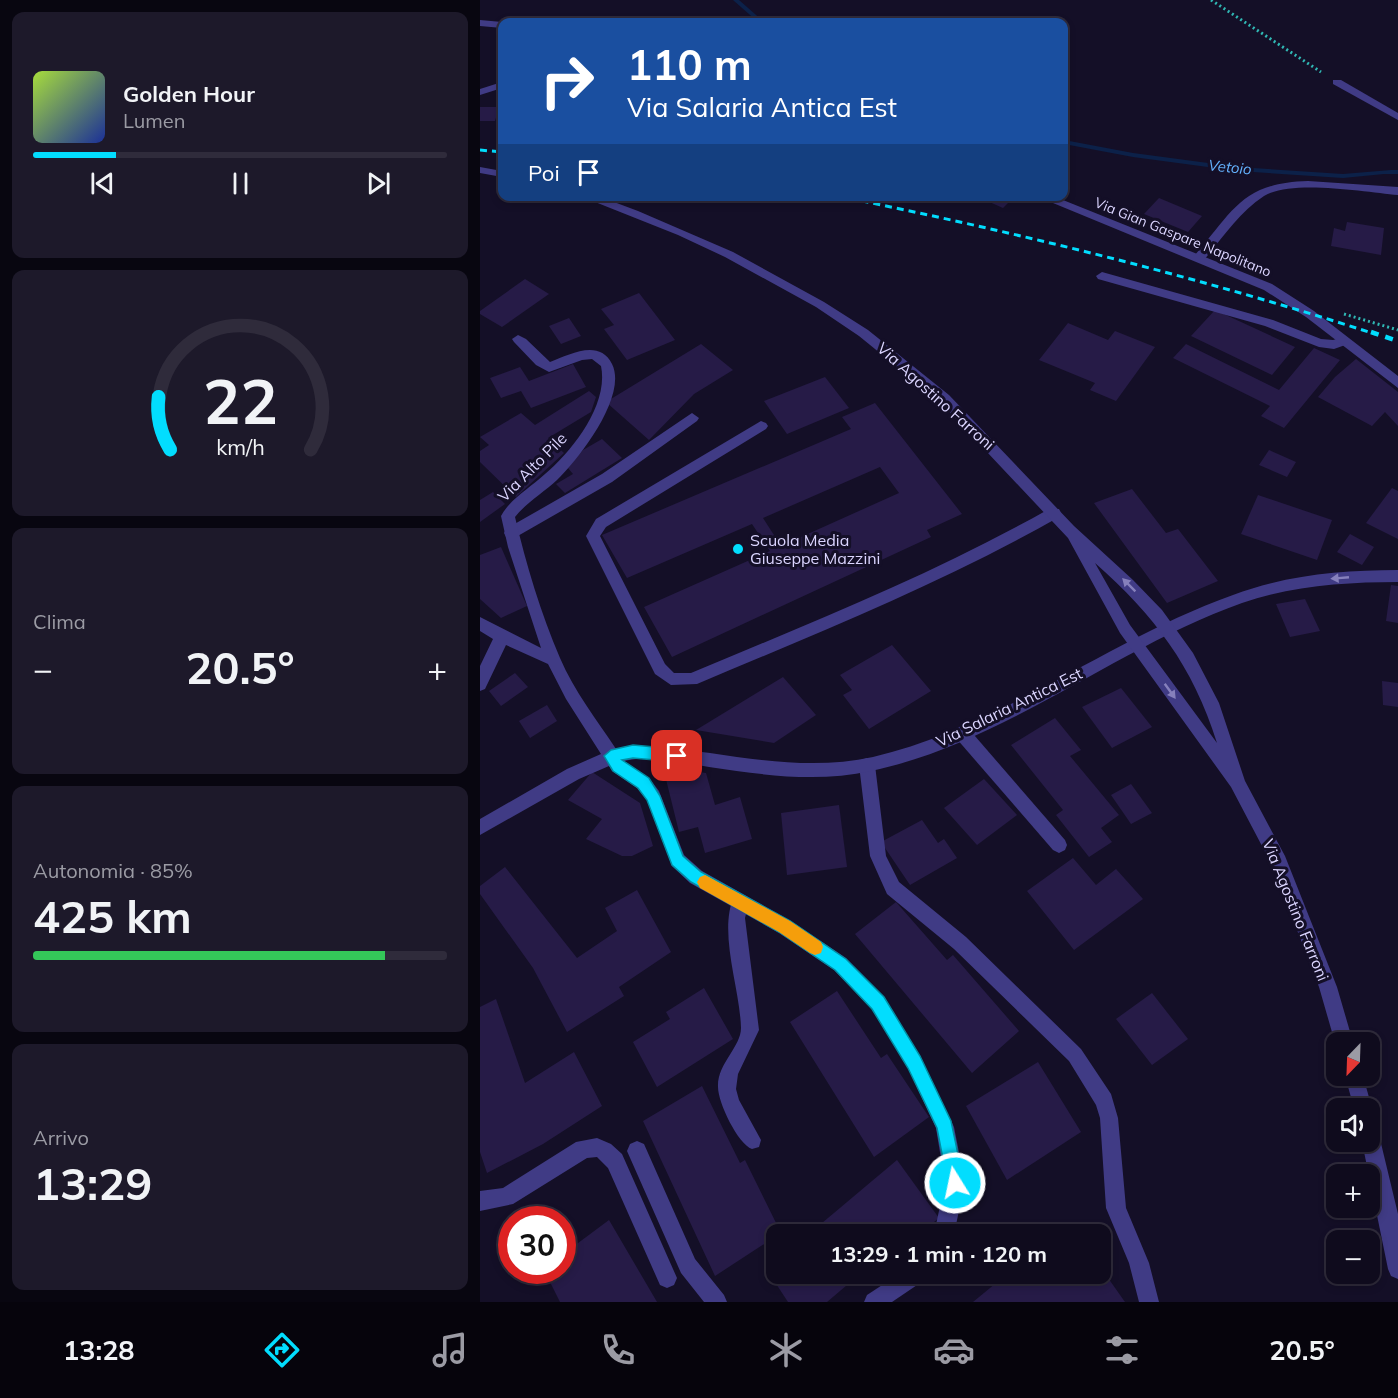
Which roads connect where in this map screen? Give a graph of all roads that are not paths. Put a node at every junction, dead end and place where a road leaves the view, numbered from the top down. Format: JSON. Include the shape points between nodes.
{"nodes":[{"id":1,"x":480,"y":23,"type":"edge"},
{"id":2,"x":498,"y":25,"type":"edge"},
{"id":3,"x":1337,"y":82,"type":"road end"},
{"id":4,"x":498,"y":86,"type":"edge"},
{"id":5,"x":480,"y":92,"type":"edge"},
{"id":6,"x":1398,"y":117,"type":"edge"},
{"id":7,"x":480,"y":170,"type":"edge"},
{"id":8,"x":498,"y":173,"type":"edge"},
{"id":9,"x":1398,"y":191,"type":"edge"},
{"id":10,"x":598,"y":201,"type":"edge"},
{"id":11,"x":1054,"y":201,"type":"edge"},
{"id":12,"x":1199,"y":258,"type":"junction"},
{"id":13,"x":1102,"y":276,"type":"dead end"},
{"id":14,"x":518,"y":339,"type":"dead end"},
{"id":15,"x":1344,"y":341,"type":"junction"},
{"id":16,"x":1398,"y":383,"type":"edge"},
{"id":17,"x":692,"y":418,"type":"dead end"},
{"id":18,"x":761,"y":426,"type":"dead end"},
{"id":19,"x":1054,"y":513,"type":"junction"},
{"id":20,"x":1070,"y":531,"type":"junction"},
{"id":21,"x":511,"y":533,"type":"junction"},
{"id":22,"x":1398,"y":576,"type":"edge"},
{"id":23,"x":480,"y":623,"type":"edge"},
{"id":24,"x":1169,"y":628,"type":"junction"},
{"id":25,"x":503,"y":637,"type":"junction"},
{"id":26,"x":1136,"y":644,"type":"junction"},
{"id":27,"x":553,"y":660,"type":"junction"},
{"id":28,"x":480,"y":684,"type":"edge"},
{"id":29,"x":962,"y":733,"type":"junction"},
{"id":30,"x":611,"y":756,"type":"junction"},
{"id":31,"x":867,"y":765,"type":"junction"},
{"id":32,"x":1237,"y":782,"type":"junction"},
{"id":33,"x":480,"y":827,"type":"edge"},
{"id":34,"x":1059,"y":845,"type":"dead end"},
{"id":35,"x":740,"y":902,"type":"junction"},
{"id":36,"x":1341,"y":1032,"type":"edge"},
{"id":37,"x":752,"y":1140,"type":"dead end"},
{"id":38,"x":637,"y":1151,"type":"dead end"},
{"id":39,"x":1374,"y":1152,"type":"edge"},
{"id":40,"x":480,"y":1201,"type":"edge"},
{"id":41,"x":946,"y":1224,"type":"edge"},
{"id":42,"x":1398,"y":1269,"type":"edge"},
{"id":43,"x":667,"y":1278,"type":"dead end"},
{"id":44,"x":901,"y":1284,"type":"edge"},
{"id":45,"x":717,"y":1302,"type":"edge"},
{"id":46,"x":874,"y":1302,"type":"edge"},
{"id":47,"x":1149,"y":1302,"type":"edge"}],
"edges":[{"from":1,"to":2,"type":"street"},
{"from":3,"to":6,"type":"street"},
{"from":4,"to":5,"type":"street"},
{"from":7,"to":8,"type":"street"},
{"from":9,"to":12,"type":"street","via":[[1274,187],[1243,208]]},
{"from":10,"to":19,"type":"street","name":"Via Agostino Farroni","via":[[722,251],[839,317],[943,398],[1019,472]]},
{"from":11,"to":12,"type":"street","name":"Via Gian Gaspare Napolitano"},
{"from":12,"to":15,"type":"street","name":"Via Gian Gaspare Napolitano","via":[[1268,287]]},
{"from":13,"to":15,"type":"street","via":[[1269,322],[1319,343],[1334,345]]},
{"from":14,"to":21,"type":"street","name":"Via Alto Pile","via":[[549,367],[584,355],[599,357],[607,364],[610,380],[583,441],[553,476],[513,508],[508,516]]},
{"from":15,"to":16,"type":"street","name":"Via Gian Gaspare Napolitano"},
{"from":17,"to":21,"type":"street","via":[[607,477]]},
{"from":18,"to":19,"type":"street","via":[[595,530],[593,536],[660,669],[671,679],[692,679],[894,595]]},
{"from":19,"to":20,"type":"street","name":"Via Agostino Farroni"},
{"from":24,"to":20,"type":"street","name":"Via Agostino Farroni","one_way":true},
{"from":20,"to":26,"type":"street","name":"Via Agostino Farroni"},
{"from":21,"to":27,"type":"street","name":"Via Alto Pile"},
{"from":22,"to":24,"type":"street","name":"Via Salaria Antica Est","one_way":true,"via":[[1337,578],[1272,588]]},
{"from":23,"to":25,"type":"street"},
{"from":24,"to":26,"type":"street","name":"Via Salaria Antica Est"},
{"from":24,"to":32,"type":"street","name":"Via Agostino Farroni","via":[[1214,706]]},
{"from":25,"to":27,"type":"street"},
{"from":25,"to":28,"type":"street"},
{"from":26,"to":29,"type":"street","name":"Via Salaria Antica Est"},
{"from":26,"to":32,"type":"street","name":"Via Agostino Farroni","one_way":true},
{"from":27,"to":30,"type":"street","name":"Via Alto Pile"},
{"from":29,"to":31,"type":"street","name":"Via Salaria Antica Est"},
{"from":29,"to":34,"type":"street"},
{"from":30,"to":31,"type":"street","name":"Via Salaria Antica Est","via":[[656,753],[786,770]]},
{"from":30,"to":33,"type":"street","name":"Via Salaria Antica Est"},
{"from":30,"to":35,"type":"street","name":"Via Alto Pile","via":[[618,766],[644,783],[653,796],[678,860],[696,877]]},
{"from":31,"to":47,"type":"street","via":[[878,856],[893,888],[960,943],[1075,1055],[1104,1101],[1109,1118],[1116,1208],[1139,1263]]},
{"from":32,"to":36,"type":"street","name":"Via Agostino Farroni","via":[[1279,861],[1328,987]]},
{"from":35,"to":37,"type":"street","via":[[736,918],[750,1030],[727,1080],[728,1096]]},
{"from":35,"to":41,"type":"street","name":"Via Alto Pile","via":[[840,964],[878,1003],[908,1052],[945,1127],[955,1183]]},
{"from":38,"to":45,"type":"street","via":[[688,1266]]},
{"from":39,"to":42,"type":"street"},
{"from":40,"to":43,"type":"street","via":[[506,1197],[583,1149],[604,1149],[615,1161]]},
{"from":44,"to":46,"type":"street"}]}
